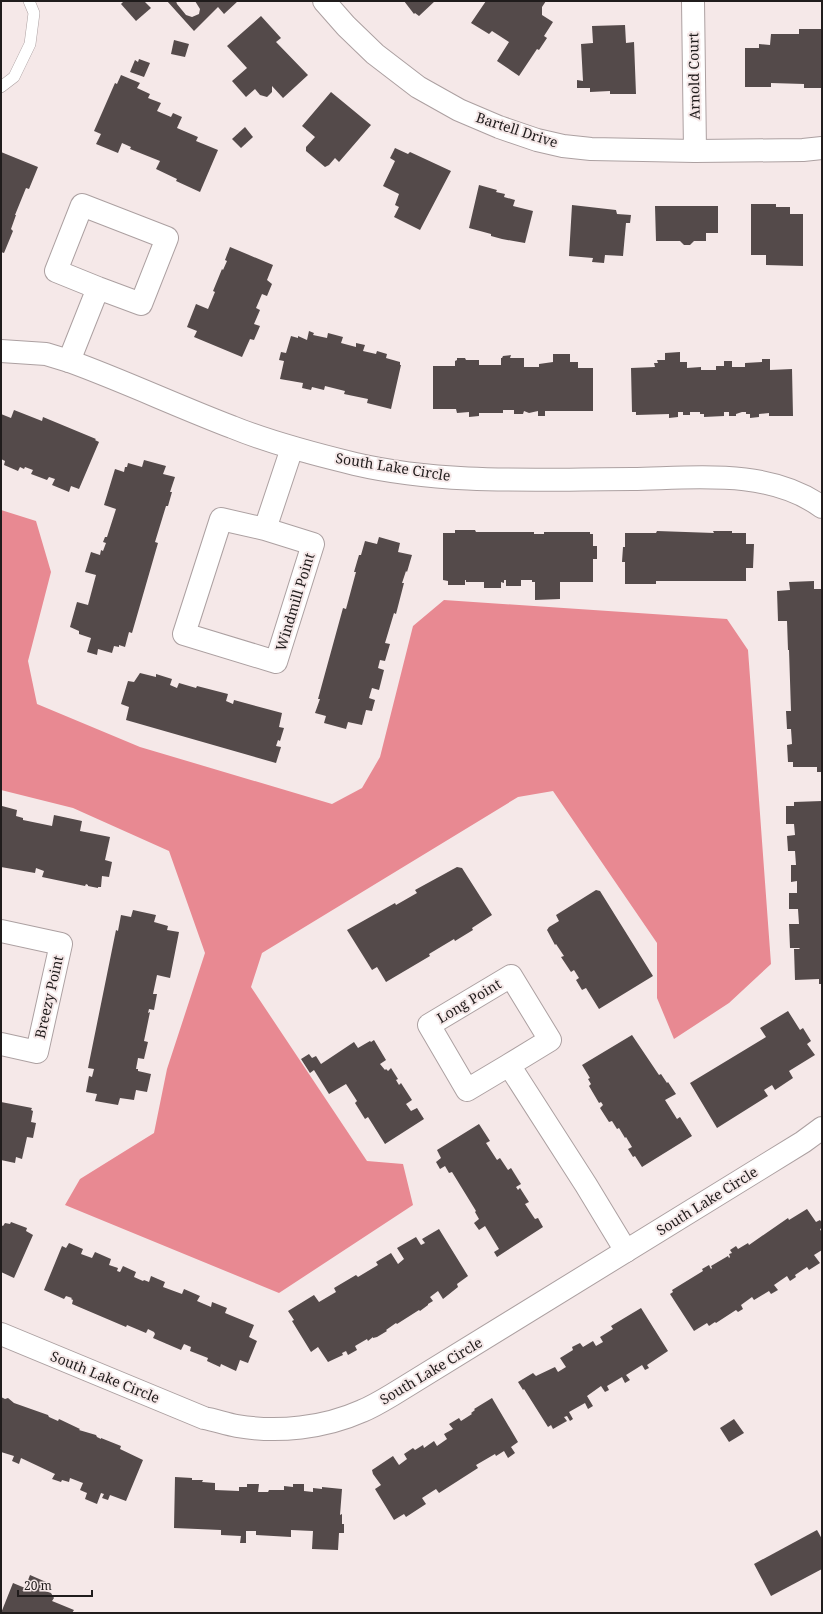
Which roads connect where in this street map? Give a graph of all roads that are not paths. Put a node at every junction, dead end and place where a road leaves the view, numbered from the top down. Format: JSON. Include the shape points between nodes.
{"nodes":[{"id":1,"x":29,"y":1,"type":"edge"},
{"id":2,"x":324,"y":1,"type":"edge"},
{"id":3,"x":693,"y":1,"type":"edge"},
{"id":4,"x":1,"y":87,"type":"edge"},
{"id":5,"x":822,"y":148,"type":"edge"},
{"id":6,"x":695,"y":151,"type":"junction"},
{"id":7,"x":98,"y":288,"type":"junction"},
{"id":8,"x":1,"y":351,"type":"edge"},
{"id":9,"x":69,"y":361,"type":"junction"},
{"id":10,"x":292,"y":448,"type":"junction"},
{"id":11,"x":822,"y":507,"type":"edge"},
{"id":12,"x":265,"y":529,"type":"junction"},
{"id":13,"x":1,"y":931,"type":"edge"},
{"id":14,"x":1,"y":1044,"type":"edge"},
{"id":15,"x":509,"y":1065,"type":"junction"},
{"id":16,"x":822,"y":1128,"type":"edge"},
{"id":17,"x":626,"y":1251,"type":"junction"},
{"id":18,"x":1,"y":1334,"type":"edge"}],
"edges":[{"from":1,"to":4,"type":"lane","via":[[34,13],[30,44],[14,76]]},
{"from":2,"to":6,"type":"street","name":"Bartell Drive","via":[[375,54],[418,87],[459,110],[499,127],[563,146]]},
{"from":3,"to":6,"type":"street","name":"Arnold Court"},
{"from":5,"to":6,"type":"street","name":"Bartell Drive"},
{"from":7,"to":7,"type":"street","via":[[141,304],[167,238],[82,205],[56,271]]},
{"from":7,"to":9,"type":"street"},
{"from":8,"to":9,"type":"street","name":"South Lake Circle","via":[[46,354]]},
{"from":9,"to":10,"type":"street","name":"South Lake Circle","via":[[233,428]]},
{"from":10,"to":11,"type":"street","name":"South Lake Circle","via":[[365,466],[476,479],[716,478],[759,481],[789,489]]},
{"from":10,"to":12,"type":"street"},
{"from":12,"to":12,"type":"street","name":"Windmill Point","via":[[220,519],[184,634],[276,662],[313,544]]},
{"from":13,"to":14,"type":"street","name":"Breezy Point","via":[[61,944],[37,1052]]},
{"from":15,"to":15,"type":"street","name":"Long Point","via":[[550,1040],[511,976],[429,1025],[467,1090]]},
{"from":15,"to":17,"type":"street"},
{"from":16,"to":17,"type":"street","name":"South Lake Circle"},
{"from":17,"to":18,"type":"street","name":"South Lake Circle","via":[[392,1396],[361,1412],[312,1426],[273,1429],[237,1426],[204,1418]]}]}
